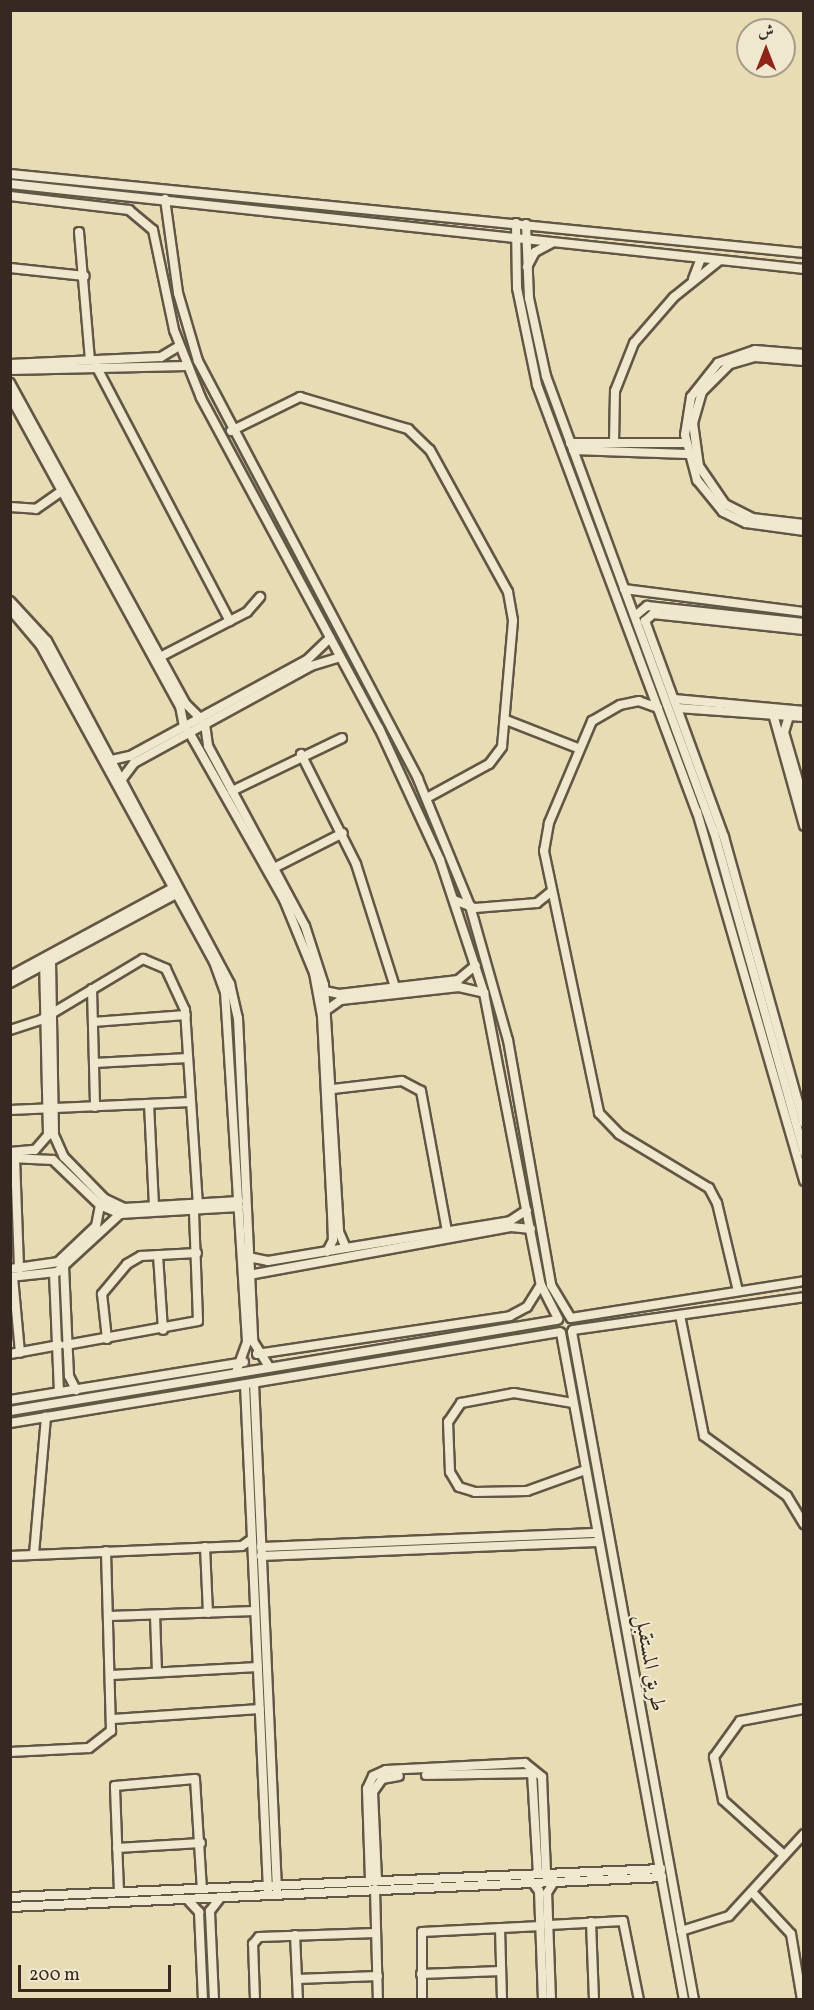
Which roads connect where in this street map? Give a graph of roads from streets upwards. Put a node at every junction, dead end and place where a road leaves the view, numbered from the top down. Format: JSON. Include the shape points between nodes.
{"nodes":[{"id":1,"x":10,"y":174,"type":"edge"},
{"id":2,"x":10,"y":184,"type":"edge"},
{"id":3,"x":10,"y":196,"type":"edge"},
{"id":4,"x":165,"y":199,"type":"junction"},
{"id":5,"x":336,"y":207,"type":"junction"},
{"id":6,"x":364,"y":209,"type":"junction"},
{"id":7,"x":335,"y":218,"type":"junction"},
{"id":8,"x":360,"y":220,"type":"junction"},
{"id":9,"x":516,"y":223,"type":"junction"},
{"id":10,"x":526,"y":224,"type":"junction"},
{"id":11,"x":608,"y":231,"type":"junction"},
{"id":12,"x":79,"y":232,"type":"dead end"},
{"id":13,"x":515,"y":237,"type":"junction"},
{"id":14,"x":168,"y":238,"type":"junction"},
{"id":15,"x":525,"y":238,"type":"junction"},
{"id":16,"x":157,"y":240,"type":"junction"},
{"id":17,"x":558,"y":242,"type":"junction"},
{"id":18,"x":606,"y":247,"type":"junction"},
{"id":19,"x":804,"y":252,"type":"edge"},
{"id":20,"x":701,"y":258,"type":"junction"},
{"id":21,"x":719,"y":261,"type":"junction"},
{"id":22,"x":10,"y":268,"type":"edge"},
{"id":23,"x":526,"y":268,"type":"junction"},
{"id":24,"x":804,"y":269,"type":"edge"},
{"id":25,"x":85,"y":276,"type":"junction"},
{"id":26,"x":693,"y":279,"type":"junction"},
{"id":27,"x":180,"y":346,"type":"junction"},
{"id":28,"x":804,"y":354,"type":"edge"},
{"id":29,"x":149,"y":361,"type":"junction"},
{"id":30,"x":804,"y":361,"type":"edge"},
{"id":31,"x":93,"y":363,"type":"junction"},
{"id":32,"x":187,"y":366,"type":"junction"},
{"id":33,"x":13,"y":368,"type":"edge"},
{"id":34,"x":10,"y":376,"type":"edge"},
{"id":35,"x":708,"y":378,"type":"junction"},
{"id":36,"x":10,"y":383,"type":"edge"},
{"id":37,"x":12,"y":395,"type":"edge"},
{"id":38,"x":231,"y":431,"type":"junction"},
{"id":39,"x":614,"y":443,"type":"junction"},
{"id":40,"x":685,"y":443,"type":"junction"},
{"id":41,"x":571,"y":446,"type":"junction"},
{"id":42,"x":667,"y":446,"type":"junction"},
{"id":43,"x":687,"y":454,"type":"junction"},
{"id":44,"x":247,"y":462,"type":"junction"},
{"id":45,"x":237,"y":467,"type":"junction"},
{"id":46,"x":62,"y":491,"type":"junction"},
{"id":47,"x":10,"y":507,"type":"edge"},
{"id":48,"x":804,"y":524,"type":"edge"},
{"id":49,"x":786,"y":526,"type":"junction"},
{"id":50,"x":804,"y":531,"type":"edge"},
{"id":51,"x":624,"y":589,"type":"junction"},
{"id":52,"x":260,"y":597,"type":"dead end"},
{"id":53,"x":667,"y":598,"type":"junction"},
{"id":54,"x":10,"y":601,"type":"edge"},
{"id":55,"x":667,"y":608,"type":"junction"},
{"id":56,"x":10,"y":609,"type":"edge"},
{"id":57,"x":804,"y":612,"type":"edge"},
{"id":58,"x":635,"y":616,"type":"junction"},
{"id":59,"x":230,"y":621,"type":"junction"},
{"id":60,"x":804,"y":623,"type":"edge"},
{"id":61,"x":804,"y":630,"type":"edge"},
{"id":62,"x":330,"y":638,"type":"junction"},
{"id":63,"x":160,"y":657,"type":"junction"},
{"id":64,"x":340,"y":657,"type":"junction"},
{"id":65,"x":309,"y":663,"type":"junction"},
{"id":66,"x":59,"y":672,"type":"junction"},
{"id":67,"x":650,"y":686,"type":"junction"},
{"id":68,"x":370,"y":687,"type":"junction"},
{"id":69,"x":359,"y":692,"type":"junction"},
{"id":70,"x":674,"y":699,"type":"junction"},
{"id":71,"x":639,"y":701,"type":"junction"},
{"id":72,"x":181,"y":702,"type":"junction"},
{"id":73,"x":657,"y":708,"type":"junction"},
{"id":74,"x":678,"y":708,"type":"junction"},
{"id":75,"x":804,"y":711,"type":"edge"},
{"id":76,"x":773,"y":714,"type":"junction"},
{"id":77,"x":789,"y":716,"type":"junction"},
{"id":78,"x":804,"y":717,"type":"edge"},
{"id":79,"x":506,"y":720,"type":"junction"},
{"id":80,"x":202,"y":721,"type":"junction"},
{"id":81,"x":187,"y":729,"type":"junction"},
{"id":82,"x":782,"y":737,"type":"junction"},
{"id":83,"x":342,"y":738,"type":"dead end"},
{"id":84,"x":682,"y":744,"type":"junction"},
{"id":85,"x":673,"y":747,"type":"junction"},
{"id":86,"x":205,"y":748,"type":"junction"},
{"id":87,"x":578,"y":748,"type":"junction"},
{"id":88,"x":302,"y":754,"type":"junction"},
{"id":89,"x":132,"y":759,"type":"junction"},
{"id":90,"x":112,"y":760,"type":"junction"},
{"id":91,"x":688,"y":760,"type":"junction"},
{"id":92,"x":679,"y":763,"type":"junction"},
{"id":93,"x":122,"y":779,"type":"junction"},
{"id":94,"x":232,"y":791,"type":"junction"},
{"id":95,"x":427,"y":798,"type":"junction"},
{"id":96,"x":804,"y":801,"type":"edge"},
{"id":97,"x":804,"y":826,"type":"edge"},
{"id":98,"x":343,"y":833,"type":"junction"},
{"id":99,"x":274,"y":868,"type":"junction"},
{"id":100,"x":279,"y":883,"type":"junction"},
{"id":101,"x":174,"y":891,"type":"junction"},
{"id":102,"x":552,"y":891,"type":"junction"},
{"id":103,"x":454,"y":900,"type":"junction"},
{"id":104,"x":472,"y":908,"type":"junction"},
{"id":105,"x":461,"y":918,"type":"junction"},
{"id":106,"x":213,"y":954,"type":"junction"},
{"id":107,"x":47,"y":963,"type":"junction"},
{"id":108,"x":476,"y":965,"type":"junction"},
{"id":109,"x":10,"y":976,"type":"edge"},
{"id":110,"x":10,"y":983,"type":"edge"},
{"id":111,"x":454,"y":984,"type":"junction"},
{"id":112,"x":394,"y":987,"type":"junction"},
{"id":113,"x":92,"y":989,"type":"junction"},
{"id":114,"x":325,"y":991,"type":"junction"},
{"id":115,"x":484,"y":993,"type":"junction"},
{"id":116,"x":347,"y":996,"type":"junction"},
{"id":117,"x":328,"y":1009,"type":"junction"},
{"id":118,"x":186,"y":1015,"type":"junction"},
{"id":119,"x":48,"y":1016,"type":"junction"},
{"id":120,"x":93,"y":1022,"type":"junction"},
{"id":121,"x":10,"y":1030,"type":"edge"},
{"id":122,"x":188,"y":1058,"type":"junction"},
{"id":123,"x":94,"y":1063,"type":"junction"},
{"id":124,"x":333,"y":1089,"type":"junction"},
{"id":125,"x":191,"y":1102,"type":"junction"},
{"id":126,"x":149,"y":1104,"type":"junction"},
{"id":127,"x":95,"y":1107,"type":"junction"},
{"id":128,"x":50,"y":1109,"type":"junction"},
{"id":129,"x":10,"y":1110,"type":"edge"},
{"id":130,"x":804,"y":1123,"type":"edge"},
{"id":131,"x":239,"y":1137,"type":"junction"},
{"id":132,"x":804,"y":1153,"type":"edge"},
{"id":133,"x":12,"y":1156,"type":"edge"},
{"id":134,"x":804,"y":1181,"type":"edge"},
{"id":135,"x":100,"y":1204,"type":"junction"},
{"id":136,"x":239,"y":1204,"type":"junction"},
{"id":137,"x":196,"y":1207,"type":"junction"},
{"id":138,"x":154,"y":1208,"type":"junction"},
{"id":139,"x":527,"y":1210,"type":"junction"},
{"id":140,"x":120,"y":1214,"type":"junction"},
{"id":141,"x":510,"y":1224,"type":"junction"},
{"id":142,"x":14,"y":1229,"type":"edge"},
{"id":143,"x":531,"y":1229,"type":"junction"},
{"id":144,"x":447,"y":1231,"type":"junction"},
{"id":145,"x":336,"y":1232,"type":"junction"},
{"id":146,"x":346,"y":1248,"type":"junction"},
{"id":147,"x":327,"y":1251,"type":"junction"},
{"id":148,"x":197,"y":1253,"type":"junction"},
{"id":149,"x":158,"y":1255,"type":"junction"},
{"id":150,"x":248,"y":1257,"type":"junction"},
{"id":151,"x":268,"y":1264,"type":"junction"},
{"id":152,"x":64,"y":1266,"type":"junction"},
{"id":153,"x":13,"y":1273,"type":"edge"},
{"id":154,"x":54,"y":1274,"type":"junction"},
{"id":155,"x":249,"y":1275,"type":"junction"},
{"id":156,"x":801,"y":1280,"type":"edge"},
{"id":157,"x":541,"y":1285,"type":"junction"},
{"id":158,"x":738,"y":1291,"type":"junction"},
{"id":159,"x":804,"y":1297,"type":"edge"},
{"id":160,"x":61,"y":1308,"type":"junction"},
{"id":161,"x":680,"y":1315,"type":"junction"},
{"id":162,"x":571,"y":1317,"type":"junction"},
{"id":163,"x":558,"y":1319,"type":"junction"},
{"id":164,"x":163,"y":1330,"type":"junction"},
{"id":165,"x":572,"y":1331,"type":"junction"},
{"id":166,"x":560,"y":1333,"type":"junction"},
{"id":167,"x":107,"y":1339,"type":"junction"},
{"id":168,"x":63,"y":1345,"type":"junction"},
{"id":169,"x":20,"y":1353,"type":"junction"},
{"id":170,"x":10,"y":1354,"type":"edge"},
{"id":171,"x":247,"y":1354,"type":"junction"},
{"id":172,"x":259,"y":1355,"type":"junction"},
{"id":173,"x":244,"y":1362,"type":"junction"},
{"id":174,"x":578,"y":1365,"type":"junction"},
{"id":175,"x":566,"y":1366,"type":"junction"},
{"id":176,"x":269,"y":1367,"type":"junction"},
{"id":177,"x":236,"y":1373,"type":"junction"},
{"id":178,"x":65,"y":1379,"type":"junction"},
{"id":179,"x":254,"y":1383,"type":"junction"},
{"id":180,"x":244,"y":1385,"type":"junction"},
{"id":181,"x":76,"y":1390,"type":"junction"},
{"id":182,"x":59,"y":1392,"type":"junction"},
{"id":183,"x":10,"y":1400,"type":"edge"},
{"id":184,"x":573,"y":1403,"type":"junction"},
{"id":185,"x":37,"y":1406,"type":"junction"},
{"id":186,"x":10,"y":1411,"type":"edge"},
{"id":187,"x":42,"y":1417,"type":"junction"},
{"id":188,"x":10,"y":1423,"type":"edge"},
{"id":189,"x":585,"y":1470,"type":"junction"},
{"id":190,"x":255,"y":1505,"type":"junction"},
{"id":191,"x":804,"y":1524,"type":"edge"},
{"id":192,"x":597,"y":1537,"type":"junction"},
{"id":193,"x":252,"y":1539,"type":"junction"},
{"id":194,"x":242,"y":1545,"type":"junction"},
{"id":195,"x":205,"y":1547,"type":"junction"},
{"id":196,"x":106,"y":1551,"type":"junction"},
{"id":197,"x":252,"y":1551,"type":"junction"},
{"id":198,"x":261,"y":1551,"type":"junction"},
{"id":199,"x":34,"y":1554,"type":"junction"},
{"id":200,"x":10,"y":1556,"type":"edge"},
{"id":201,"x":255,"y":1611,"type":"junction"},
{"id":202,"x":208,"y":1613,"type":"junction"},
{"id":203,"x":155,"y":1615,"type":"junction"},
{"id":204,"x":109,"y":1616,"type":"junction"},
{"id":205,"x":258,"y":1667,"type":"junction"},
{"id":206,"x":158,"y":1672,"type":"junction"},
{"id":207,"x":111,"y":1675,"type":"junction"},
{"id":208,"x":260,"y":1709,"type":"junction"},
{"id":209,"x":804,"y":1709,"type":"edge"},
{"id":210,"x":113,"y":1719,"type":"junction"},
{"id":211,"x":261,"y":1740,"type":"junction"},
{"id":212,"x":271,"y":1740,"type":"junction"},
{"id":213,"x":10,"y":1752,"type":"edge"},
{"id":214,"x":804,"y":1834,"type":"edge"},
{"id":215,"x":201,"y":1844,"type":"junction"},
{"id":216,"x":117,"y":1848,"type":"junction"},
{"id":217,"x":784,"y":1855,"type":"junction"},
{"id":218,"x":659,"y":1873,"type":"junction"},
{"id":219,"x":670,"y":1873,"type":"junction"},
{"id":220,"x":542,"y":1874,"type":"junction"},
{"id":221,"x":373,"y":1880,"type":"junction"},
{"id":222,"x":533,"y":1882,"type":"junction"},
{"id":223,"x":554,"y":1882,"type":"junction"},
{"id":224,"x":202,"y":1889,"type":"junction"},
{"id":225,"x":375,"y":1889,"type":"junction"},
{"id":226,"x":268,"y":1890,"type":"junction"},
{"id":227,"x":277,"y":1890,"type":"junction"},
{"id":228,"x":119,"y":1892,"type":"junction"},
{"id":229,"x":752,"y":1892,"type":"junction"},
{"id":230,"x":10,"y":1897,"type":"edge"},
{"id":231,"x":221,"y":1897,"type":"junction"},
{"id":232,"x":185,"y":1899,"type":"junction"},
{"id":233,"x":544,"y":1899,"type":"junction"},
{"id":234,"x":10,"y":1907,"type":"edge"},
{"id":235,"x":591,"y":1922,"type":"junction"},
{"id":236,"x":545,"y":1926,"type":"junction"},
{"id":237,"x":500,"y":1928,"type":"junction"},
{"id":238,"x":681,"y":1931,"type":"junction"},
{"id":239,"x":376,"y":1933,"type":"junction"},
{"id":240,"x":295,"y":1935,"type":"junction"},
{"id":241,"x":201,"y":1958,"type":"junction"},
{"id":242,"x":212,"y":1958,"type":"junction"},
{"id":243,"x":501,"y":1971,"type":"junction"},
{"id":244,"x":421,"y":1974,"type":"junction"},
{"id":245,"x":378,"y":1976,"type":"junction"},
{"id":246,"x":297,"y":1979,"type":"junction"},
{"id":247,"x":203,"y":2000,"type":"edge"},
{"id":248,"x":214,"y":2000,"type":"edge"},
{"id":249,"x":255,"y":2000,"type":"edge"},
{"id":250,"x":298,"y":2000,"type":"edge"},
{"id":251,"x":378,"y":2000,"type":"edge"},
{"id":252,"x":422,"y":2000,"type":"edge"},
{"id":253,"x":502,"y":2000,"type":"edge"},
{"id":254,"x":543,"y":2000,"type":"edge"},
{"id":255,"x":551,"y":2000,"type":"edge"},
{"id":256,"x":594,"y":2000,"type":"edge"},
{"id":257,"x":639,"y":2000,"type":"edge"},
{"id":258,"x":684,"y":2000,"type":"edge"},
{"id":259,"x":694,"y":2000,"type":"edge"},
{"id":260,"x":802,"y":2000,"type":"edge"}],
"edges":[{"from":1,"to":5,"type":"street"},
{"from":2,"to":4,"type":"street"},
{"from":3,"to":16,"type":"street","via":[[133,211],[149,222]]},
{"from":4,"to":7,"type":"street"},
{"from":4,"to":14,"type":"street"},
{"from":5,"to":6,"type":"street"},
{"from":5,"to":7,"type":"street"},
{"from":6,"to":8,"type":"street"},
{"from":6,"to":9,"type":"street"},
{"from":7,"to":8,"type":"street"},
{"from":8,"to":13,"type":"street"},
{"from":9,"to":10,"type":"street"},
{"from":9,"to":13,"type":"street"},
{"from":10,"to":11,"type":"street"},
{"from":10,"to":15,"type":"street"},
{"from":11,"to":18,"type":"street","via":[[600,238]]},
{"from":11,"to":19,"type":"street"},
{"from":12,"to":25,"type":"street"},
{"from":13,"to":15,"type":"street"},
{"from":13,"to":67,"type":"street","via":[[517,288],[537,385]]},
{"from":14,"to":16,"type":"street"},
{"from":14,"to":38,"type":"street","via":[[191,342]]},
{"from":15,"to":17,"type":"street"},
{"from":15,"to":23,"type":"street"},
{"from":16,"to":27,"type":"street","name":"طريق المستقبل"},
{"from":17,"to":18,"type":"street"},
{"from":17,"to":23,"type":"street","via":[[540,248]]},
{"from":18,"to":20,"type":"street"},
{"from":20,"to":21,"type":"street"},
{"from":20,"to":26,"type":"street"},
{"from":21,"to":24,"type":"street"},
{"from":21,"to":26,"type":"street"},
{"from":22,"to":25,"type":"street"},
{"from":23,"to":41,"type":"street","via":[[539,350]]},
{"from":25,"to":31,"type":"street"},
{"from":26,"to":39,"type":"street","via":[[653,318],[629,353],[615,391]]},
{"from":27,"to":29,"type":"street"},
{"from":27,"to":32,"type":"street","name":"طريق المستقبل"},
{"from":28,"to":35,"type":"street","via":[[745,351]]},
{"from":29,"to":31,"type":"street"},
{"from":29,"to":32,"type":"street"},
{"from":30,"to":35,"type":"street","via":[[747,358]]},
{"from":31,"to":33,"type":"street"},
{"from":31,"to":59,"type":"street"},
{"from":32,"to":45,"type":"street","name":"طريق المستقبل"},
{"from":33,"to":34,"type":"street"},
{"from":35,"to":40,"type":"street","via":[[689,403]]},
{"from":35,"to":49,"type":"street","via":[[693,423],[697,459],[707,482],[737,512]]},
{"from":36,"to":37,"type":"street"},
{"from":37,"to":46,"type":"street"},
{"from":37,"to":63,"type":"street"},
{"from":38,"to":44,"type":"street"},
{"from":38,"to":79,"type":"street","via":[[300,397],[408,429],[425,441],[512,601]]},
{"from":39,"to":41,"type":"street"},
{"from":39,"to":42,"type":"street"},
{"from":40,"to":42,"type":"street"},
{"from":40,"to":43,"type":"street"},
{"from":41,"to":42,"type":"street"},
{"from":41,"to":51,"type":"street"},
{"from":42,"to":43,"type":"street"},
{"from":43,"to":49,"type":"street","via":[[701,487],[723,512],[746,524]]},
{"from":44,"to":45,"type":"street"},
{"from":44,"to":68,"type":"street"},
{"from":45,"to":62,"type":"street","name":"طريق المستقبل"},
{"from":46,"to":47,"type":"street","via":[[36,509]]},
{"from":46,"to":72,"type":"street"},
{"from":48,"to":49,"type":"street"},
{"from":49,"to":50,"type":"street"},
{"from":51,"to":53,"type":"street"},
{"from":51,"to":58,"type":"street"},
{"from":52,"to":59,"type":"street"},
{"from":53,"to":55,"type":"street"},
{"from":53,"to":57,"type":"street"},
{"from":54,"to":66,"type":"street","via":[[40,632]]},
{"from":55,"to":58,"type":"street","via":[[644,606]]},
{"from":55,"to":60,"type":"street"},
{"from":56,"to":66,"type":"street"},
{"from":58,"to":84,"type":"street"},
{"from":59,"to":63,"type":"street"},
{"from":61,"to":70,"type":"street","via":[[649,615],[645,622]]},
{"from":62,"to":64,"type":"street","name":"طريق المستقبل"},
{"from":62,"to":65,"type":"street"},
{"from":63,"to":72,"type":"street"},
{"from":64,"to":65,"type":"street"},
{"from":64,"to":69,"type":"street","name":"طريق المستقبل"},
{"from":65,"to":80,"type":"street"},
{"from":66,"to":90,"type":"street"},
{"from":66,"to":101,"type":"street"},
{"from":67,"to":71,"type":"street"},
{"from":67,"to":73,"type":"street"},
{"from":68,"to":69,"type":"street"},
{"from":68,"to":95,"type":"street"},
{"from":69,"to":103,"type":"street","name":"طريق المستقبل","via":[[411,792]]},
{"from":70,"to":74,"type":"street"},
{"from":70,"to":75,"type":"street"},
{"from":71,"to":73,"type":"street"},
{"from":71,"to":87,"type":"street","via":[[597,715]]},
{"from":72,"to":80,"type":"street"},
{"from":72,"to":81,"type":"street"},
{"from":73,"to":85,"type":"street"},
{"from":74,"to":76,"type":"street"},
{"from":74,"to":130,"type":"street","via":[[724,837]]},
{"from":76,"to":77,"type":"street"},
{"from":76,"to":82,"type":"street"},
{"from":77,"to":78,"type":"street"},
{"from":77,"to":82,"type":"street"},
{"from":79,"to":87,"type":"street"},
{"from":79,"to":95,"type":"street","via":[[502,747],[489,764]]},
{"from":80,"to":81,"type":"street"},
{"from":80,"to":86,"type":"street"},
{"from":81,"to":86,"type":"street"},
{"from":81,"to":89,"type":"street"},
{"from":82,"to":96,"type":"street"},
{"from":82,"to":97,"type":"street"},
{"from":83,"to":88,"type":"street"},
{"from":84,"to":85,"type":"street"},
{"from":84,"to":91,"type":"street"},
{"from":85,"to":92,"type":"street"},
{"from":86,"to":94,"type":"street"},
{"from":86,"to":100,"type":"street"},
{"from":87,"to":102,"type":"street","via":[[546,832]]},
{"from":88,"to":94,"type":"street"},
{"from":88,"to":98,"type":"street"},
{"from":89,"to":90,"type":"street"},
{"from":89,"to":93,"type":"street"},
{"from":90,"to":93,"type":"street"},
{"from":91,"to":92,"type":"street"},
{"from":91,"to":132,"type":"street","via":[[723,861]]},
{"from":92,"to":134,"type":"street"},
{"from":93,"to":106,"type":"street"},
{"from":94,"to":99,"type":"street"},
{"from":95,"to":104,"type":"street"},
{"from":98,"to":99,"type":"street"},
{"from":98,"to":112,"type":"street"},
{"from":99,"to":100,"type":"street"},
{"from":100,"to":114,"type":"street","via":[[305,926]]},
{"from":100,"to":145,"type":"street","via":[[305,945],[320,1001]]},
{"from":101,"to":106,"type":"street"},
{"from":101,"to":107,"type":"street"},
{"from":101,"to":109,"type":"street"},
{"from":102,"to":104,"type":"street","via":[[537,903]]},
{"from":102,"to":158,"type":"street","via":[[599,1113],[619,1134],[709,1188],[717,1203]]},
{"from":103,"to":104,"type":"street"},
{"from":103,"to":105,"type":"street","name":"طريق المستقبل"},
{"from":104,"to":105,"type":"street"},
{"from":104,"to":162,"type":"street","via":[[509,1049],[551,1285]]},
{"from":105,"to":108,"type":"street","name":"طريق المستقبل"},
{"from":106,"to":131,"type":"street","via":[[229,1011]]},
{"from":107,"to":110,"type":"street"},
{"from":107,"to":119,"type":"street"},
{"from":108,"to":111,"type":"street"},
{"from":108,"to":115,"type":"street","name":"طريق المستقبل"},
{"from":111,"to":112,"type":"street"},
{"from":111,"to":115,"type":"street"},
{"from":111,"to":116,"type":"street"},
{"from":112,"to":116,"type":"street"},
{"from":113,"to":118,"type":"street","via":[[152,959],[176,982]]},
{"from":113,"to":119,"type":"street"},
{"from":113,"to":120,"type":"street"},
{"from":114,"to":116,"type":"street"},
{"from":114,"to":117,"type":"street"},
{"from":115,"to":139,"type":"street","name":"طريق المستقبل"},
{"from":116,"to":117,"type":"street"},
{"from":117,"to":124,"type":"street"},
{"from":118,"to":120,"type":"street"},
{"from":118,"to":122,"type":"street"},
{"from":119,"to":121,"type":"street"},
{"from":119,"to":128,"type":"street"},
{"from":120,"to":123,"type":"street"},
{"from":122,"to":123,"type":"street"},
{"from":122,"to":125,"type":"street"},
{"from":123,"to":127,"type":"street"},
{"from":124,"to":144,"type":"street","via":[[402,1081],[421,1091]]},
{"from":124,"to":145,"type":"street"},
{"from":125,"to":126,"type":"street"},
{"from":125,"to":137,"type":"street"},
{"from":126,"to":127,"type":"street"},
{"from":126,"to":138,"type":"street"},
{"from":127,"to":128,"type":"street"},
{"from":128,"to":129,"type":"street"},
{"from":128,"to":133,"type":"street","via":[[44,1144]]},
{"from":128,"to":138,"type":"street","via":[[58,1149],[99,1194],[124,1208]]},
{"from":131,"to":136,"type":"street"},
{"from":131,"to":150,"type":"street"},
{"from":133,"to":135,"type":"street","via":[[53,1160]]},
{"from":133,"to":142,"type":"street"},
{"from":135,"to":140,"type":"street"},
{"from":135,"to":153,"type":"street","via":[[96,1226],[58,1262]]},
{"from":136,"to":137,"type":"street"},
{"from":136,"to":171,"type":"street"},
{"from":137,"to":138,"type":"street"},
{"from":137,"to":140,"type":"street"},
{"from":137,"to":148,"type":"street"},
{"from":139,"to":141,"type":"street"},
{"from":139,"to":143,"type":"street","name":"طريق المستقبل"},
{"from":140,"to":152,"type":"street"},
{"from":141,"to":143,"type":"street"},
{"from":141,"to":144,"type":"street"},
{"from":141,"to":151,"type":"street"},
{"from":142,"to":153,"type":"street"},
{"from":143,"to":157,"type":"street","name":"طريق المستقبل"},
{"from":144,"to":146,"type":"street"},
{"from":145,"to":146,"type":"street"},
{"from":145,"to":147,"type":"street"},
{"from":146,"to":147,"type":"street"},
{"from":147,"to":151,"type":"street"},
{"from":148,"to":149,"type":"street"},
{"from":148,"to":164,"type":"street","via":[[201,1317],[193,1324]]},
{"from":149,"to":164,"type":"street"},
{"from":149,"to":167,"type":"street","via":[[134,1259],[105,1287]]},
{"from":150,"to":151,"type":"street"},
{"from":150,"to":155,"type":"street"},
{"from":151,"to":155,"type":"street"},
{"from":152,"to":154,"type":"street"},
{"from":152,"to":160,"type":"street"},
{"from":153,"to":154,"type":"street"},
{"from":153,"to":169,"type":"street"},
{"from":154,"to":160,"type":"street"},
{"from":155,"to":172,"type":"street","via":[[253,1341]]},
{"from":156,"to":158,"type":"street"},
{"from":157,"to":163,"type":"street","name":"طريق المستقبل"},
{"from":157,"to":172,"type":"street","via":[[526,1307],[510,1316]]},
{"from":158,"to":162,"type":"street"},
{"from":159,"to":161,"type":"street"},
{"from":160,"to":168,"type":"street"},
{"from":161,"to":165,"type":"street"},
{"from":161,"to":191,"type":"street","via":[[704,1436],[715,1449],[788,1496]]},
{"from":162,"to":163,"type":"street"},
{"from":162,"to":165,"type":"street","name":"طريق المستقبل"},
{"from":163,"to":166,"type":"street","name":"طريق المستقبل"},
{"from":163,"to":176,"type":"street"},
{"from":164,"to":167,"type":"street"},
{"from":165,"to":166,"type":"street"},
{"from":165,"to":174,"type":"street","name":"طريق المستقبل"},
{"from":166,"to":175,"type":"street","name":"طريق المستقبل"},
{"from":166,"to":179,"type":"street"},
{"from":167,"to":168,"type":"street"},
{"from":168,"to":169,"type":"street"},
{"from":168,"to":178,"type":"street"},
{"from":169,"to":170,"type":"street"},
{"from":171,"to":172,"type":"street"},
{"from":171,"to":173,"type":"street"},
{"from":172,"to":176,"type":"street"},
{"from":173,"to":177,"type":"street"},
{"from":173,"to":181,"type":"street"},
{"from":174,"to":175,"type":"street"},
{"from":174,"to":219,"type":"street","name":"طريق المستقبل"},
{"from":175,"to":184,"type":"street","name":"طريق المستقبل"},
{"from":176,"to":177,"type":"street"},
{"from":177,"to":185,"type":"street"},
{"from":178,"to":181,"type":"street"},
{"from":178,"to":182,"type":"street"},
{"from":179,"to":180,"type":"street"},
{"from":179,"to":190,"type":"street"},
{"from":180,"to":187,"type":"street"},
{"from":180,"to":190,"type":"street"},
{"from":181,"to":182,"type":"street"},
{"from":182,"to":183,"type":"street"},
{"from":184,"to":189,"type":"street","name":"طريق المستقبل"},
{"from":184,"to":189,"type":"street","via":[[514,1394],[461,1402],[448,1422],[450,1472],[466,1491],[514,1491]]},
{"from":185,"to":186,"type":"street"},
{"from":185,"to":187,"type":"street"},
{"from":187,"to":188,"type":"street"},
{"from":187,"to":199,"type":"street"},
{"from":189,"to":192,"type":"street","name":"طريق المستقبل"},
{"from":190,"to":193,"type":"street"},
{"from":190,"to":198,"type":"street"},
{"from":192,"to":198,"type":"street"},
{"from":192,"to":218,"type":"street","name":"طريق المستقبل"},
{"from":193,"to":194,"type":"street"},
{"from":193,"to":197,"type":"street"},
{"from":194,"to":195,"type":"street"},
{"from":194,"to":197,"type":"street"},
{"from":195,"to":196,"type":"street"},
{"from":195,"to":202,"type":"street"},
{"from":196,"to":199,"type":"street"},
{"from":196,"to":204,"type":"street"},
{"from":197,"to":201,"type":"street"},
{"from":198,"to":212,"type":"street"},
{"from":199,"to":200,"type":"street"},
{"from":201,"to":202,"type":"street"},
{"from":201,"to":205,"type":"street"},
{"from":202,"to":203,"type":"street"},
{"from":203,"to":204,"type":"street"},
{"from":203,"to":206,"type":"street"},
{"from":204,"to":207,"type":"street"},
{"from":205,"to":206,"type":"street"},
{"from":205,"to":208,"type":"street"},
{"from":206,"to":207,"type":"street"},
{"from":207,"to":210,"type":"street"},
{"from":208,"to":210,"type":"street"},
{"from":208,"to":211,"type":"street"},
{"from":209,"to":217,"type":"street","via":[[740,1721],[714,1757],[723,1800]]},
{"from":210,"to":213,"type":"street","via":[[107,1738],[93,1747]]},
{"from":211,"to":212,"type":"street"},
{"from":211,"to":226,"type":"street"},
{"from":212,"to":227,"type":"street"},
{"from":214,"to":217,"type":"street"},
{"from":215,"to":216,"type":"street"},
{"from":215,"to":216,"type":"street","via":[[195,1779],[118,1784]]},
{"from":215,"to":224,"type":"street"},
{"from":216,"to":228,"type":"street"},
{"from":217,"to":229,"type":"street"},
{"from":218,"to":219,"type":"street"},
{"from":218,"to":220,"type":"street"},
{"from":218,"to":223,"type":"street"},
{"from":218,"to":258,"type":"street","name":"طريق المستقبل"},
{"from":219,"to":238,"type":"street","name":"طريق المستقبل"},
{"from":220,"to":221,"type":"street"},
{"from":220,"to":221,"type":"street","via":[[542,1777],[536,1767],[467,1769],[393,1776],[378,1782],[373,1792]]},
{"from":221,"to":227,"type":"street"},
{"from":222,"to":223,"type":"street"},
{"from":222,"to":225,"type":"street"},
{"from":222,"to":233,"type":"street"},
{"from":223,"to":233,"type":"street"},
{"from":224,"to":226,"type":"street"},
{"from":224,"to":228,"type":"street"},
{"from":225,"to":227,"type":"street"},
{"from":225,"to":239,"type":"street"},
{"from":226,"to":227,"type":"street"},
{"from":226,"to":231,"type":"street"},
{"from":228,"to":230,"type":"street"},
{"from":229,"to":238,"type":"street","via":[[720,1922]]},
{"from":229,"to":260,"type":"street","via":[[792,1934]]},
{"from":231,"to":232,"type":"street"},
{"from":231,"to":242,"type":"street","via":[[210,1911]]},
{"from":232,"to":234,"type":"street"},
{"from":232,"to":241,"type":"street","via":[[199,1912]]},
{"from":233,"to":236,"type":"street"},
{"from":235,"to":236,"type":"street"},
{"from":235,"to":256,"type":"street"},
{"from":235,"to":257,"type":"street","via":[[623,1921]]},
{"from":236,"to":237,"type":"street"},
{"from":236,"to":254,"type":"street"},
{"from":236,"to":255,"type":"street"},
{"from":237,"to":243,"type":"street"},
{"from":237,"to":244,"type":"street","via":[[422,1932]]},
{"from":238,"to":259,"type":"street","name":"طريق المستقبل"},
{"from":239,"to":240,"type":"street"},
{"from":239,"to":245,"type":"street"},
{"from":240,"to":246,"type":"street"},
{"from":240,"to":249,"type":"street","via":[[254,1941]]},
{"from":241,"to":242,"type":"street"},
{"from":241,"to":247,"type":"street"},
{"from":242,"to":248,"type":"street"},
{"from":243,"to":244,"type":"street"},
{"from":243,"to":253,"type":"street"},
{"from":244,"to":252,"type":"street"},
{"from":245,"to":246,"type":"street"},
{"from":245,"to":251,"type":"street"},
{"from":246,"to":250,"type":"street"}]}
